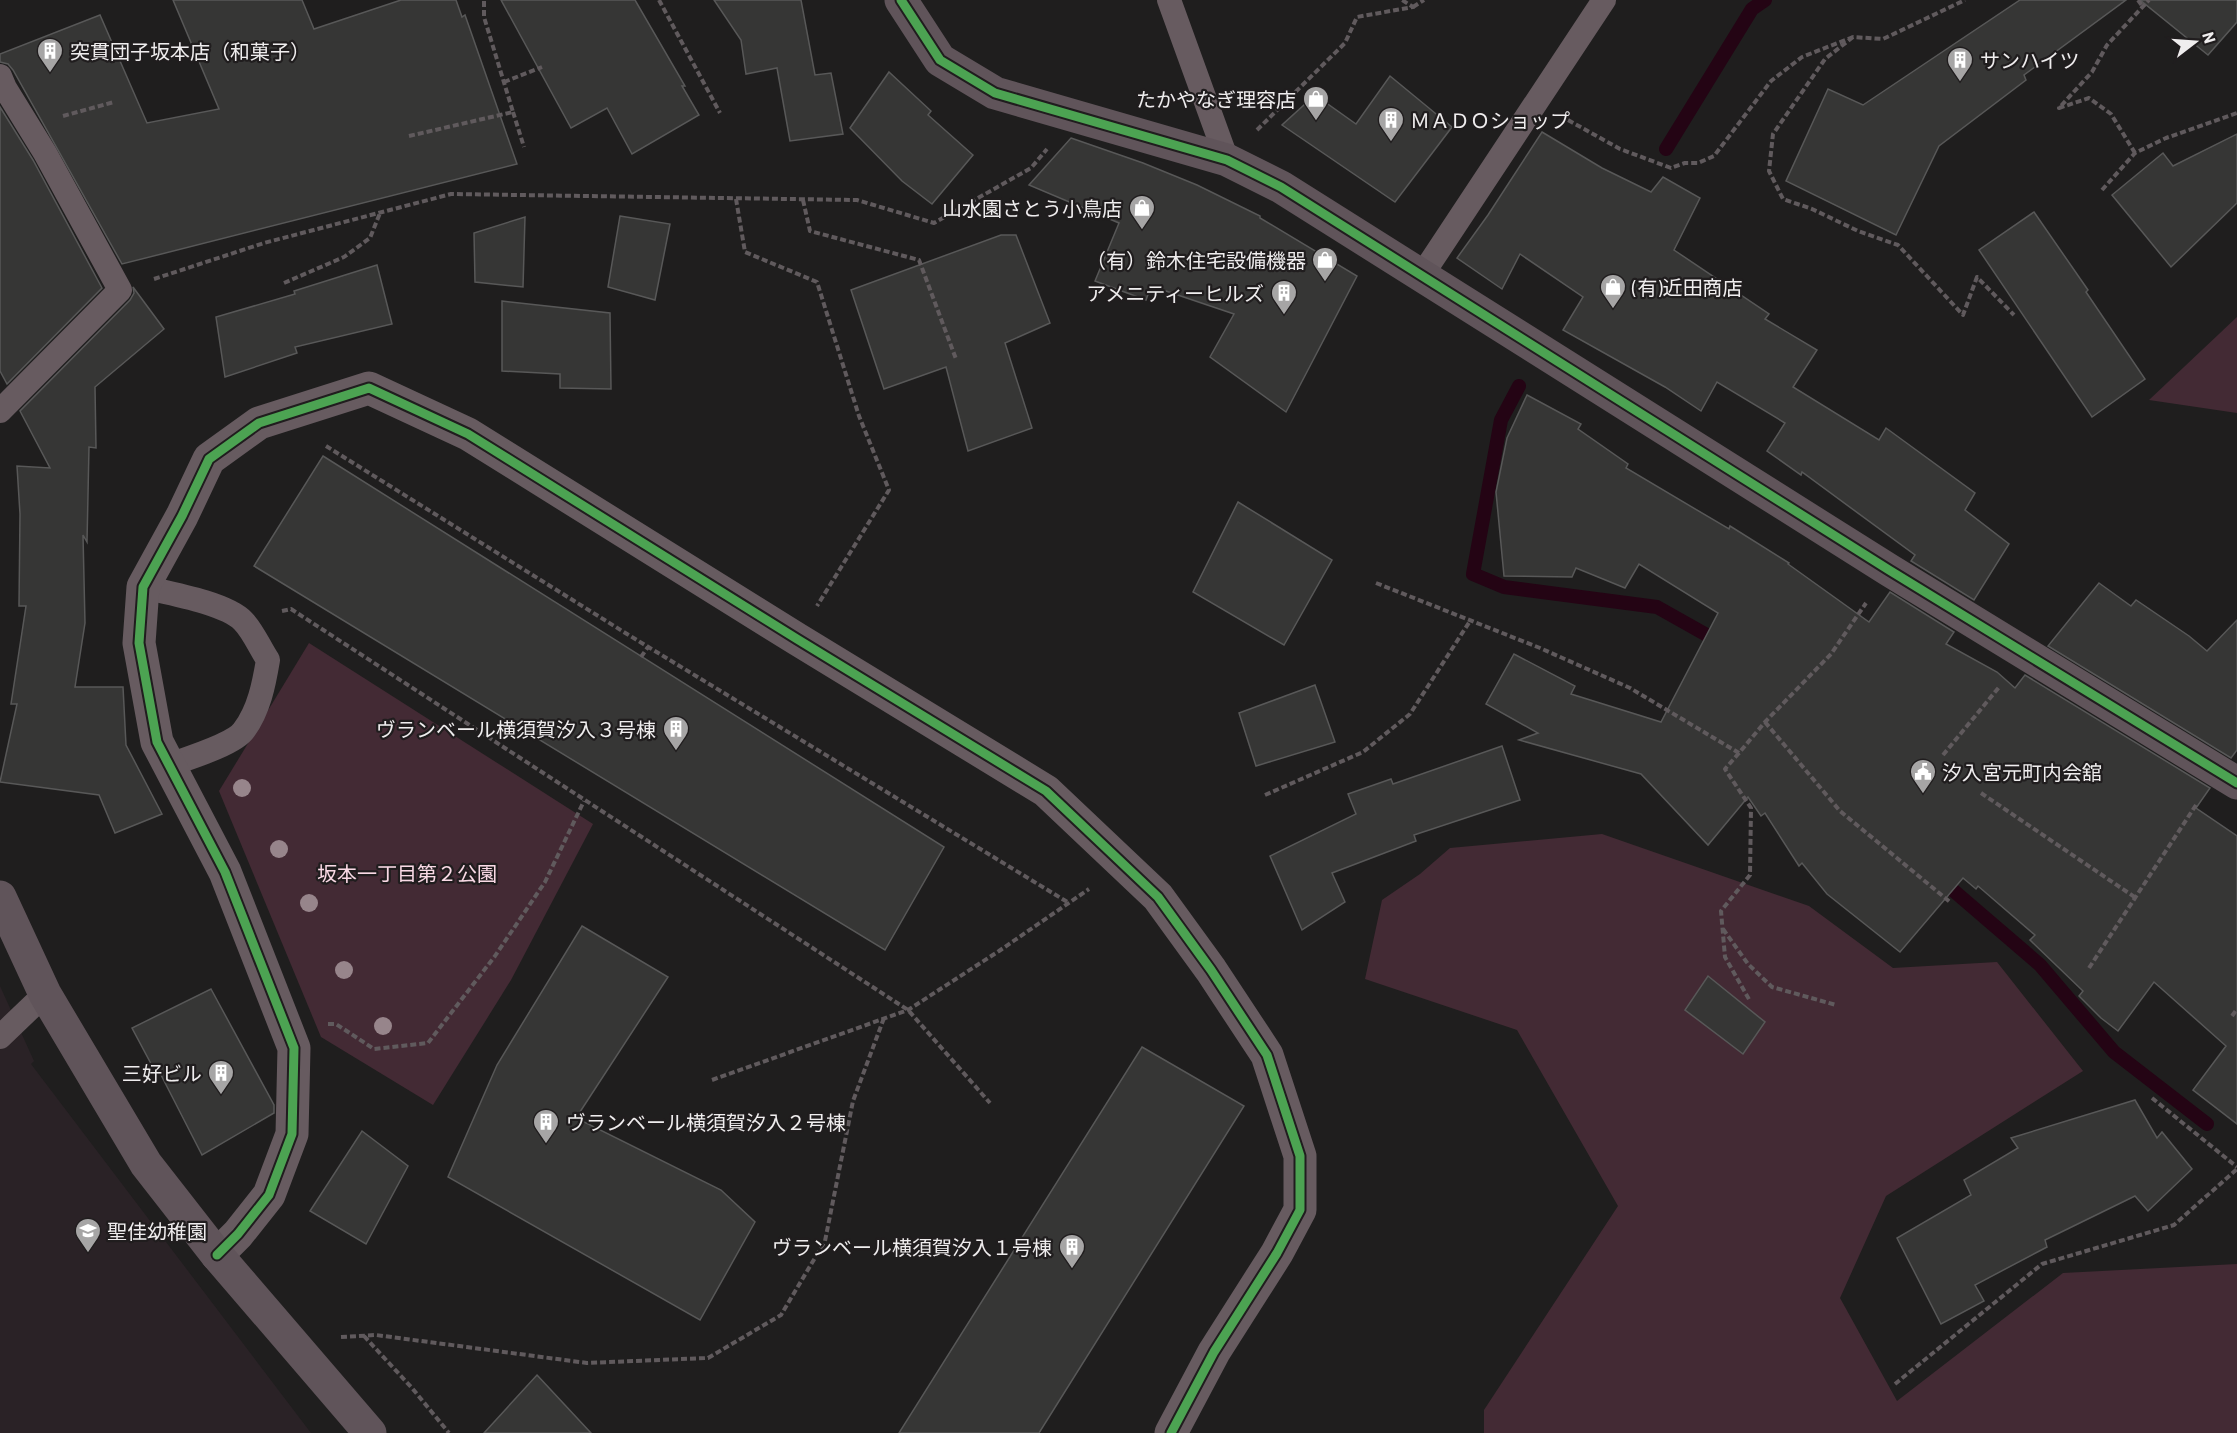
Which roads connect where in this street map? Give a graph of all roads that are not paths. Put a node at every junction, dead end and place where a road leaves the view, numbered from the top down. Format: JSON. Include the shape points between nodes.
{"nodes":[{"id":1,"x":901,"y":0,"type":"edge"},
{"id":2,"x":1169,"y":0,"type":"edge"},
{"id":3,"x":1604,"y":0,"type":"edge"},
{"id":4,"x":0,"y":76,"type":"edge"},
{"id":5,"x":1227,"y":160,"type":"junction"},
{"id":6,"x":1422,"y":275,"type":"junction"},
{"id":7,"x":0,"y":411,"type":"edge"},
{"id":8,"x":143,"y":587,"type":"junction"},
{"id":9,"x":169,"y":765,"type":"junction"},
{"id":10,"x":2237,"y":783,"type":"edge"},
{"id":11,"x":0,"y":897,"type":"edge"},
{"id":12,"x":45,"y":994,"type":"junction"},
{"id":13,"x":0,"y":1037,"type":"edge"},
{"id":14,"x":217,"y":1255,"type":"junction"},
{"id":15,"x":370,"y":1433,"type":"edge"},
{"id":16,"x":1171,"y":1433,"type":"edge"}],
"edges":[{"from":1,"to":5,"type":"street","via":[[940,60],[995,93]]},
{"from":2,"to":5,"type":"lane"},
{"from":3,"to":6,"type":"lane"},
{"from":4,"to":7,"type":"lane","via":[[120,290]]},
{"from":5,"to":6,"type":"street","via":[[1281,187]]},
{"from":6,"to":10,"type":"street","via":[[1889,570]]},
{"from":8,"to":9,"type":"street","via":[[139,643],[157,742]]},
{"from":8,"to":9,"type":"lane","via":[[196,599],[243,620],[268,660],[263,691],[244,732],[211,750]]},
{"from":8,"to":16,"type":"street","via":[[209,459],[259,423],[369,388],[468,434],[1046,791],[1158,897],[1211,970],[1267,1056],[1300,1156],[1299,1210],[1277,1253],[1214,1352]]},
{"from":9,"to":14,"type":"street","via":[[225,873],[294,1048],[292,1134],[269,1195]]},
{"from":11,"to":12,"type":"street"},
{"from":12,"to":13,"type":"lane"},
{"from":12,"to":14,"type":"street","via":[[146,1164]]},
{"from":14,"to":15,"type":"street"}]}
